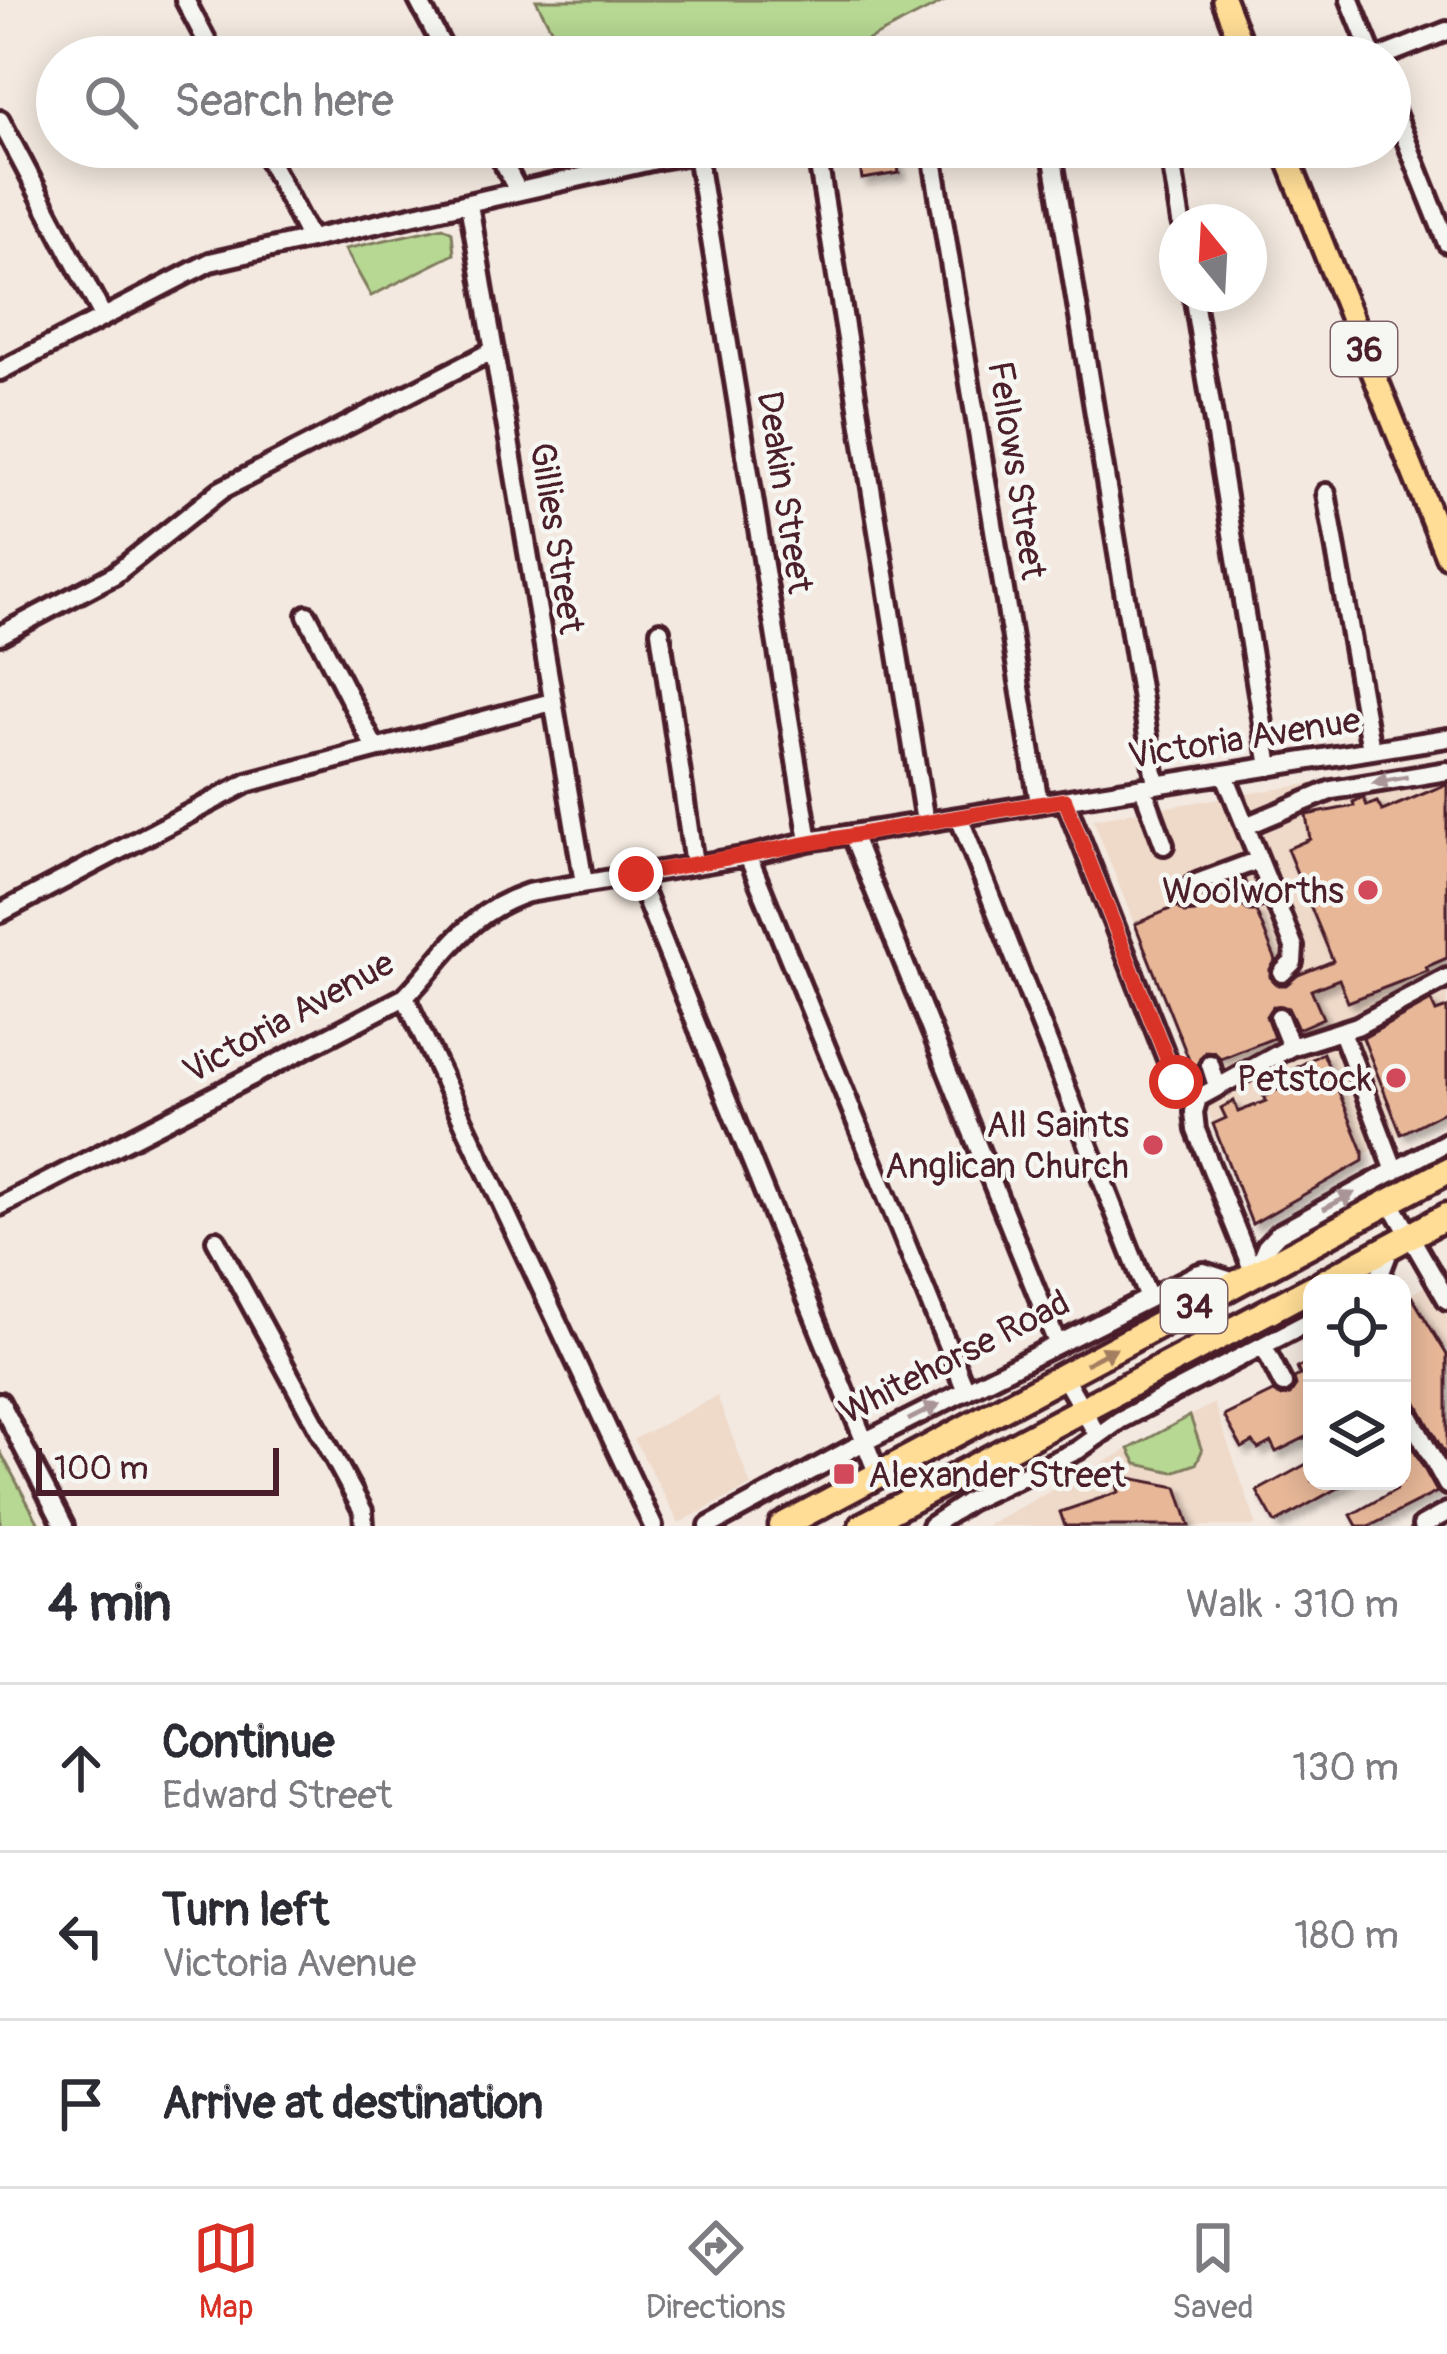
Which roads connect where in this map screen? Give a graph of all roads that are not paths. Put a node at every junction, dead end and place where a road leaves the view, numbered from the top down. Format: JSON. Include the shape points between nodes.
{"nodes":[{"id":1,"x":185,"y":0,"type":"edge"},
{"id":2,"x":418,"y":0,"type":"edge"},
{"id":3,"x":1224,"y":0,"type":"edge"},
{"id":4,"x":1350,"y":0,"type":"edge"},
{"id":5,"x":1447,"y":31,"type":"edge"},
{"id":6,"x":204,"y":36,"type":"edge"},
{"id":7,"x":437,"y":36,"type":"edge"},
{"id":8,"x":1238,"y":36,"type":"edge"},
{"id":9,"x":1367,"y":36,"type":"edge"},
{"id":10,"x":1411,"y":44,"type":"edge"},
{"id":11,"x":0,"y":120,"type":"edge"},
{"id":12,"x":1411,"y":153,"type":"edge"},
{"id":13,"x":273,"y":168,"type":"edge"},
{"id":14,"x":506,"y":168,"type":"edge"},
{"id":15,"x":629,"y":168,"type":"edge"},
{"id":16,"x":699,"y":168,"type":"edge"},
{"id":17,"x":819,"y":168,"type":"edge"},
{"id":18,"x":934,"y":168,"type":"edge"},
{"id":19,"x":1055,"y":168,"type":"edge"},
{"id":20,"x":1172,"y":168,"type":"edge"},
{"id":21,"x":1291,"y":168,"type":"edge"},
{"id":22,"x":518,"y":191,"type":"junction"},
{"id":23,"x":470,"y":204,"type":"junction"},
{"id":24,"x":1178,"y":204,"type":"edge"},
{"id":25,"x":309,"y":237,"type":"junction"},
{"id":26,"x":1447,"y":243,"type":"edge"},
{"id":27,"x":1196,"y":312,"type":"edge"},
{"id":28,"x":104,"y":316,"type":"junction"},
{"id":29,"x":494,"y":350,"type":"junction"},
{"id":30,"x":0,"y":371,"type":"edge"},
{"id":31,"x":1326,"y":493,"type":"dead end"},
{"id":32,"x":1446,"y":552,"type":"edge"},
{"id":33,"x":307,"y":615,"type":"dead end"},
{"id":34,"x":660,"y":631,"type":"dead end"},
{"id":35,"x":0,"y":635,"type":"edge"},
{"id":36,"x":552,"y":701,"type":"junction"},
{"id":37,"x":1447,"y":738,"type":"edge"},
{"id":38,"x":374,"y":746,"type":"junction"},
{"id":39,"x":1372,"y":750,"type":"junction"},
{"id":40,"x":1322,"y":758,"type":"junction"},
{"id":41,"x":1270,"y":767,"type":"junction"},
{"id":42,"x":1447,"y":770,"type":"edge"},
{"id":43,"x":1225,"y":775,"type":"junction"},
{"id":44,"x":1149,"y":786,"type":"junction"},
{"id":45,"x":1332,"y":790,"type":"junction"},
{"id":46,"x":1065,"y":800,"type":"junction"},
{"id":47,"x":1039,"y":803,"type":"junction"},
{"id":48,"x":959,"y":817,"type":"junction"},
{"id":49,"x":926,"y":822,"type":"junction"},
{"id":50,"x":1246,"y":826,"type":"junction"},
{"id":51,"x":852,"y":834,"type":"junction"},
{"id":52,"x":809,"y":841,"type":"junction"},
{"id":53,"x":1164,"y":845,"type":"dead end"},
{"id":54,"x":748,"y":856,"type":"junction"},
{"id":55,"x":1259,"y":860,"type":"junction"},
{"id":56,"x":694,"y":864,"type":"junction"},
{"id":57,"x":636,"y":874,"type":"junction"},
{"id":58,"x":584,"y":883,"type":"junction"},
{"id":59,"x":1272,"y":892,"type":"junction"},
{"id":60,"x":1252,"y":899,"type":"dead end"},
{"id":61,"x":1188,"y":902,"type":"dead end"},
{"id":62,"x":0,"y":913,"type":"edge"},
{"id":63,"x":1282,"y":973,"type":"dead end"},
{"id":64,"x":1447,"y":977,"type":"edge"},
{"id":65,"x":406,"y":997,"type":"junction"},
{"id":66,"x":1279,"y":1017,"type":"dead end"},
{"id":67,"x":1342,"y":1032,"type":"junction"},
{"id":68,"x":1292,"y":1047,"type":"junction"},
{"id":69,"x":1210,"y":1064,"type":"dead end"},
{"id":70,"x":1176,"y":1082,"type":"dead end"},
{"id":71,"x":1217,"y":1086,"type":"junction"},
{"id":72,"x":1446,"y":1143,"type":"edge"},
{"id":73,"x":1395,"y":1171,"type":"junction"},
{"id":74,"x":1447,"y":1171,"type":"edge"},
{"id":75,"x":1390,"y":1201,"type":"junction"},
{"id":76,"x":0,"y":1206,"type":"edge"},
{"id":77,"x":1447,"y":1216,"type":"edge"},
{"id":78,"x":216,"y":1240,"type":"dead end"},
{"id":79,"x":1401,"y":1241,"type":"junction"},
{"id":80,"x":1339,"y":1274,"type":"edge"},
{"id":81,"x":1382,"y":1274,"type":"edge"},
{"id":82,"x":1246,"y":1278,"type":"junction"},
{"id":83,"x":1303,"y":1293,"type":"edge"},
{"id":84,"x":1148,"y":1296,"type":"junction"},
{"id":85,"x":1447,"y":1300,"type":"edge"},
{"id":86,"x":1303,"y":1325,"type":"edge"},
{"id":87,"x":1057,"y":1343,"type":"junction"},
{"id":88,"x":1264,"y":1347,"type":"junction"},
{"id":89,"x":1064,"y":1377,"type":"junction"},
{"id":90,"x":1283,"y":1384,"type":"dead end"},
{"id":91,"x":966,"y":1391,"type":"junction"},
{"id":92,"x":0,"y":1402,"type":"edge"},
{"id":93,"x":1082,"y":1411,"type":"junction"},
{"id":94,"x":1411,"y":1420,"type":"edge"},
{"id":95,"x":1098,"y":1436,"type":"junction"},
{"id":96,"x":864,"y":1442,"type":"junction"},
{"id":97,"x":878,"y":1475,"type":"junction"},
{"id":98,"x":1447,"y":1485,"type":"edge"},
{"id":99,"x":922,"y":1494,"type":"junction"},
{"id":100,"x":1447,"y":1512,"type":"edge"},
{"id":101,"x":936,"y":1525,"type":"edge"},
{"id":102,"x":64,"y":1526,"type":"edge"},
{"id":103,"x":364,"y":1526,"type":"edge"},
{"id":104,"x":653,"y":1526,"type":"edge"},
{"id":105,"x":709,"y":1526,"type":"edge"},
{"id":106,"x":782,"y":1526,"type":"edge"},
{"id":107,"x":862,"y":1526,"type":"edge"},
{"id":108,"x":1422,"y":1526,"type":"edge"}],
"edges":[{"from":1,"to":6,"type":"street"},
{"from":2,"to":7,"type":"street"},
{"from":3,"to":8,"type":"main road"},
{"from":4,"to":9,"type":"street"},
{"from":5,"to":10,"type":"street"},
{"from":11,"to":28,"type":"street"},
{"from":12,"to":26,"type":"street"},
{"from":13,"to":25,"type":"street"},
{"from":14,"to":22,"type":"street"},
{"from":15,"to":22,"type":"street"},
{"from":16,"to":52,"type":"street","name":"Deakin Street"},
{"from":17,"to":49,"type":"street"},
{"from":18,"to":47,"type":"street","name":"Fellows Street"},
{"from":19,"to":44,"type":"street"},
{"from":20,"to":24,"type":"street"},
{"from":21,"to":32,"type":"main road","number":"36"},
{"from":22,"to":23,"type":"street"},
{"from":23,"to":25,"type":"street"},
{"from":23,"to":29,"type":"street","name":"Gillies Street"},
{"from":25,"to":28,"type":"street","via":[[210,262]]},
{"from":27,"to":41,"type":"street"},
{"from":28,"to":30,"type":"street"},
{"from":29,"to":35,"type":"street","via":[[220,490],[114,575]]},
{"from":29,"to":36,"type":"street","name":"Gillies Street"},
{"from":31,"to":39,"type":"street"},
{"from":33,"to":38,"type":"street"},
{"from":34,"to":56,"type":"street"},
{"from":36,"to":38,"type":"street"},
{"from":36,"to":58,"type":"street","name":"Gillies Street"},
{"from":37,"to":39,"type":"street","name":"Victoria Avenue"},
{"from":38,"to":62,"type":"street","via":[[248,783]]},
{"from":39,"to":40,"type":"street","name":"Victoria Avenue"},
{"from":40,"to":41,"type":"street","name":"Victoria Avenue"},
{"from":40,"to":45,"type":"street"},
{"from":41,"to":43,"type":"street","name":"Victoria Avenue"},
{"from":42,"to":45,"type":"street","one_way":true},
{"from":43,"to":44,"type":"street","name":"Victoria Avenue"},
{"from":43,"to":50,"type":"street"},
{"from":44,"to":46,"type":"street","name":"Victoria Avenue"},
{"from":44,"to":53,"type":"street"},
{"from":45,"to":50,"type":"street"},
{"from":46,"to":47,"type":"street","name":"Victoria Avenue"},
{"from":46,"to":70,"type":"street"},
{"from":47,"to":48,"type":"street","name":"Victoria Avenue"},
{"from":48,"to":49,"type":"street","name":"Victoria Avenue"},
{"from":48,"to":84,"type":"street"},
{"from":49,"to":51,"type":"street","name":"Victoria Avenue"},
{"from":50,"to":55,"type":"street"},
{"from":51,"to":52,"type":"street","name":"Victoria Avenue"},
{"from":51,"to":87,"type":"street"},
{"from":52,"to":54,"type":"street","name":"Victoria Avenue"},
{"from":54,"to":56,"type":"street","name":"Victoria Avenue"},
{"from":54,"to":91,"type":"street"},
{"from":55,"to":59,"type":"street"},
{"from":55,"to":61,"type":"street","via":[[1194,884]]},
{"from":56,"to":57,"type":"street","name":"Victoria Avenue"},
{"from":57,"to":58,"type":"street","name":"Victoria Avenue"},
{"from":57,"to":96,"type":"street"},
{"from":58,"to":65,"type":"street","name":"Victoria Avenue","via":[[508,899],[463,927]]},
{"from":59,"to":60,"type":"street"},
{"from":59,"to":63,"type":"street","via":[[1296,954]]},
{"from":64,"to":67,"type":"street"},
{"from":65,"to":76,"type":"street","name":"Victoria Avenue"},
{"from":65,"to":104,"type":"street"},
{"from":66,"to":68,"type":"street"},
{"from":67,"to":68,"type":"street"},
{"from":67,"to":73,"type":"street"},
{"from":68,"to":71,"type":"street"},
{"from":69,"to":71,"type":"street"},
{"from":71,"to":82,"type":"street","via":[[1198,1098],[1196,1130]]},
{"from":72,"to":73,"type":"street","name":"Whitehorse Road"},
{"from":82,"to":73,"type":"street","name":"Whitehorse Road","one_way":true,"via":[[1278,1234]]},
{"from":74,"to":75,"type":"highway","name":"Whitehorse Road","number":"34"},
{"from":75,"to":79,"type":"street"},
{"from":75,"to":82,"type":"highway","name":"Whitehorse Road","number":"34"},
{"from":77,"to":79,"type":"highway"},
{"from":78,"to":103,"type":"street","via":[[363,1511]]},
{"from":79,"to":80,"type":"highway"},
{"from":79,"to":81,"type":"street"},
{"from":79,"to":85,"type":"street"},
{"from":82,"to":84,"type":"street","name":"Whitehorse Road","via":[[1204,1272]]},
{"from":89,"to":82,"type":"highway","name":"Whitehorse Road","number":"34","one_way":true},
{"from":83,"to":93,"type":"highway","number":"34"},
{"from":84,"to":87,"type":"street","name":"Whitehorse Road"},
{"from":86,"to":88,"type":"street"},
{"from":87,"to":91,"type":"street","name":"Whitehorse Road"},
{"from":88,"to":90,"type":"street"},
{"from":88,"to":95,"type":"street"},
{"from":89,"to":93,"type":"street","name":"Whitehorse Road"},
{"from":89,"to":97,"type":"highway","name":"Whitehorse Road","number":"34"},
{"from":96,"to":91,"type":"street","name":"Whitehorse Road","one_way":true},
{"from":92,"to":102,"type":"street"},
{"from":93,"to":95,"type":"street","name":"Whitehorse Road"},
{"from":93,"to":99,"type":"highway","number":"34"},
{"from":94,"to":98,"type":"street"},
{"from":95,"to":101,"type":"street"},
{"from":96,"to":97,"type":"street"},
{"from":96,"to":105,"type":"street","name":"Whitehorse Road"},
{"from":97,"to":106,"type":"highway","name":"Whitehorse Road","number":"34"},
{"from":99,"to":101,"type":"street"},
{"from":99,"to":107,"type":"highway","number":"34"},
{"from":100,"to":108,"type":"street"}]}
